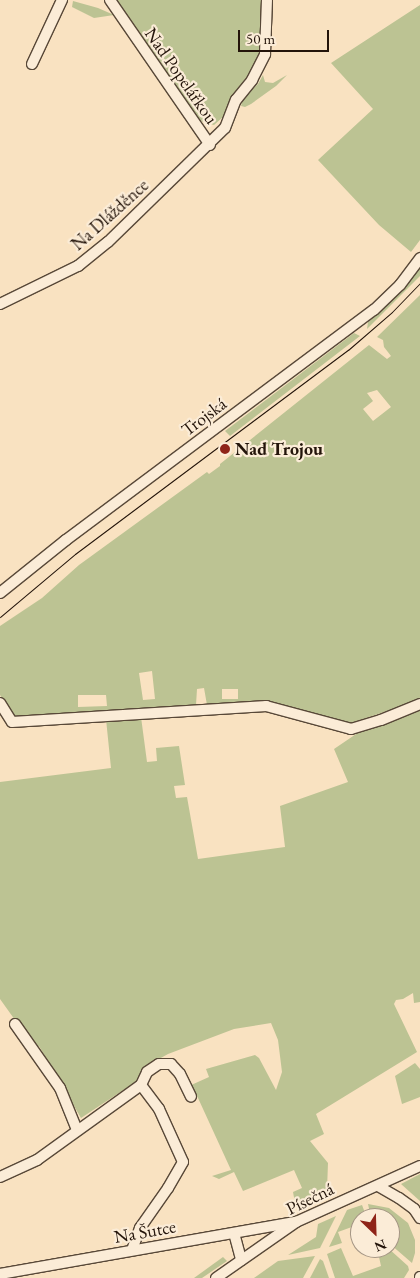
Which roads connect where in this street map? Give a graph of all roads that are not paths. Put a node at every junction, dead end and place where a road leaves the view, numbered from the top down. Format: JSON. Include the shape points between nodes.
{"nodes":[{"id":1,"x":62,"y":0,"type":"edge"},
{"id":2,"x":110,"y":0,"type":"edge"},
{"id":3,"x":267,"y":0,"type":"edge"},
{"id":4,"x":32,"y":64,"type":"dead end"},
{"id":5,"x":210,"y":145,"type":"junction"},
{"id":6,"x":420,"y":258,"type":"edge"},
{"id":7,"x":0,"y":304,"type":"edge"},
{"id":8,"x":0,"y":593,"type":"edge"},
{"id":9,"x":0,"y":703,"type":"edge"},
{"id":10,"x":420,"y":704,"type":"edge"},
{"id":11,"x":15,"y":1024,"type":"dead end"},
{"id":12,"x":141,"y":1085,"type":"junction"},
{"id":13,"x":191,"y":1096,"type":"dead end"},
{"id":14,"x":77,"y":1130,"type":"junction"},
{"id":15,"x":420,"y":1166,"type":"edge"},
{"id":16,"x":0,"y":1177,"type":"edge"},
{"id":17,"x":378,"y":1186,"type":"junction"},
{"id":18,"x":420,"y":1218,"type":"edge"},
{"id":19,"x":296,"y":1222,"type":"junction"},
{"id":20,"x":234,"y":1233,"type":"junction"},
{"id":21,"x":132,"y":1250,"type":"junction"},
{"id":22,"x":241,"y":1260,"type":"junction"},
{"id":23,"x":0,"y":1274,"type":"edge"},
{"id":24,"x":216,"y":1278,"type":"edge"}],
"edges":[{"from":1,"to":4,"type":"street"},
{"from":2,"to":5,"type":"street","name":"Nad Popelářkou"},
{"from":3,"to":5,"type":"street","name":"Na Dlážděnce","via":[[265,54],[252,80],[236,100],[225,128]]},
{"from":5,"to":7,"type":"street","name":"Na Dlážděnce","via":[[108,242],[78,266]]},
{"from":6,"to":8,"type":"street","name":"Trojská","via":[[400,285],[374,310]]},
{"from":9,"to":10,"type":"street","via":[[12,722],[266,706],[351,729]]},
{"from":11,"to":14,"type":"street","via":[[60,1088]]},
{"from":12,"to":13,"type":"street","via":[[147,1072],[159,1064],[171,1064]]},
{"from":12,"to":14,"type":"street"},
{"from":12,"to":21,"type":"street","via":[[159,1109],[183,1162],[140,1228]]},
{"from":14,"to":16,"type":"street","via":[[37,1160]]},
{"from":15,"to":17,"type":"street","name":"Písečná"},
{"from":17,"to":18,"type":"street","via":[[414,1209]]},
{"from":17,"to":19,"type":"street","name":"Písečná"},
{"from":19,"to":20,"type":"street","name":"Na Šutce"},
{"from":19,"to":22,"type":"street","name":"Písečná"},
{"from":20,"to":21,"type":"street","name":"Na Šutce"},
{"from":20,"to":22,"type":"street"},
{"from":21,"to":23,"type":"street","name":"Na Šutce"},
{"from":22,"to":24,"type":"street","name":"Písečná"}]}
